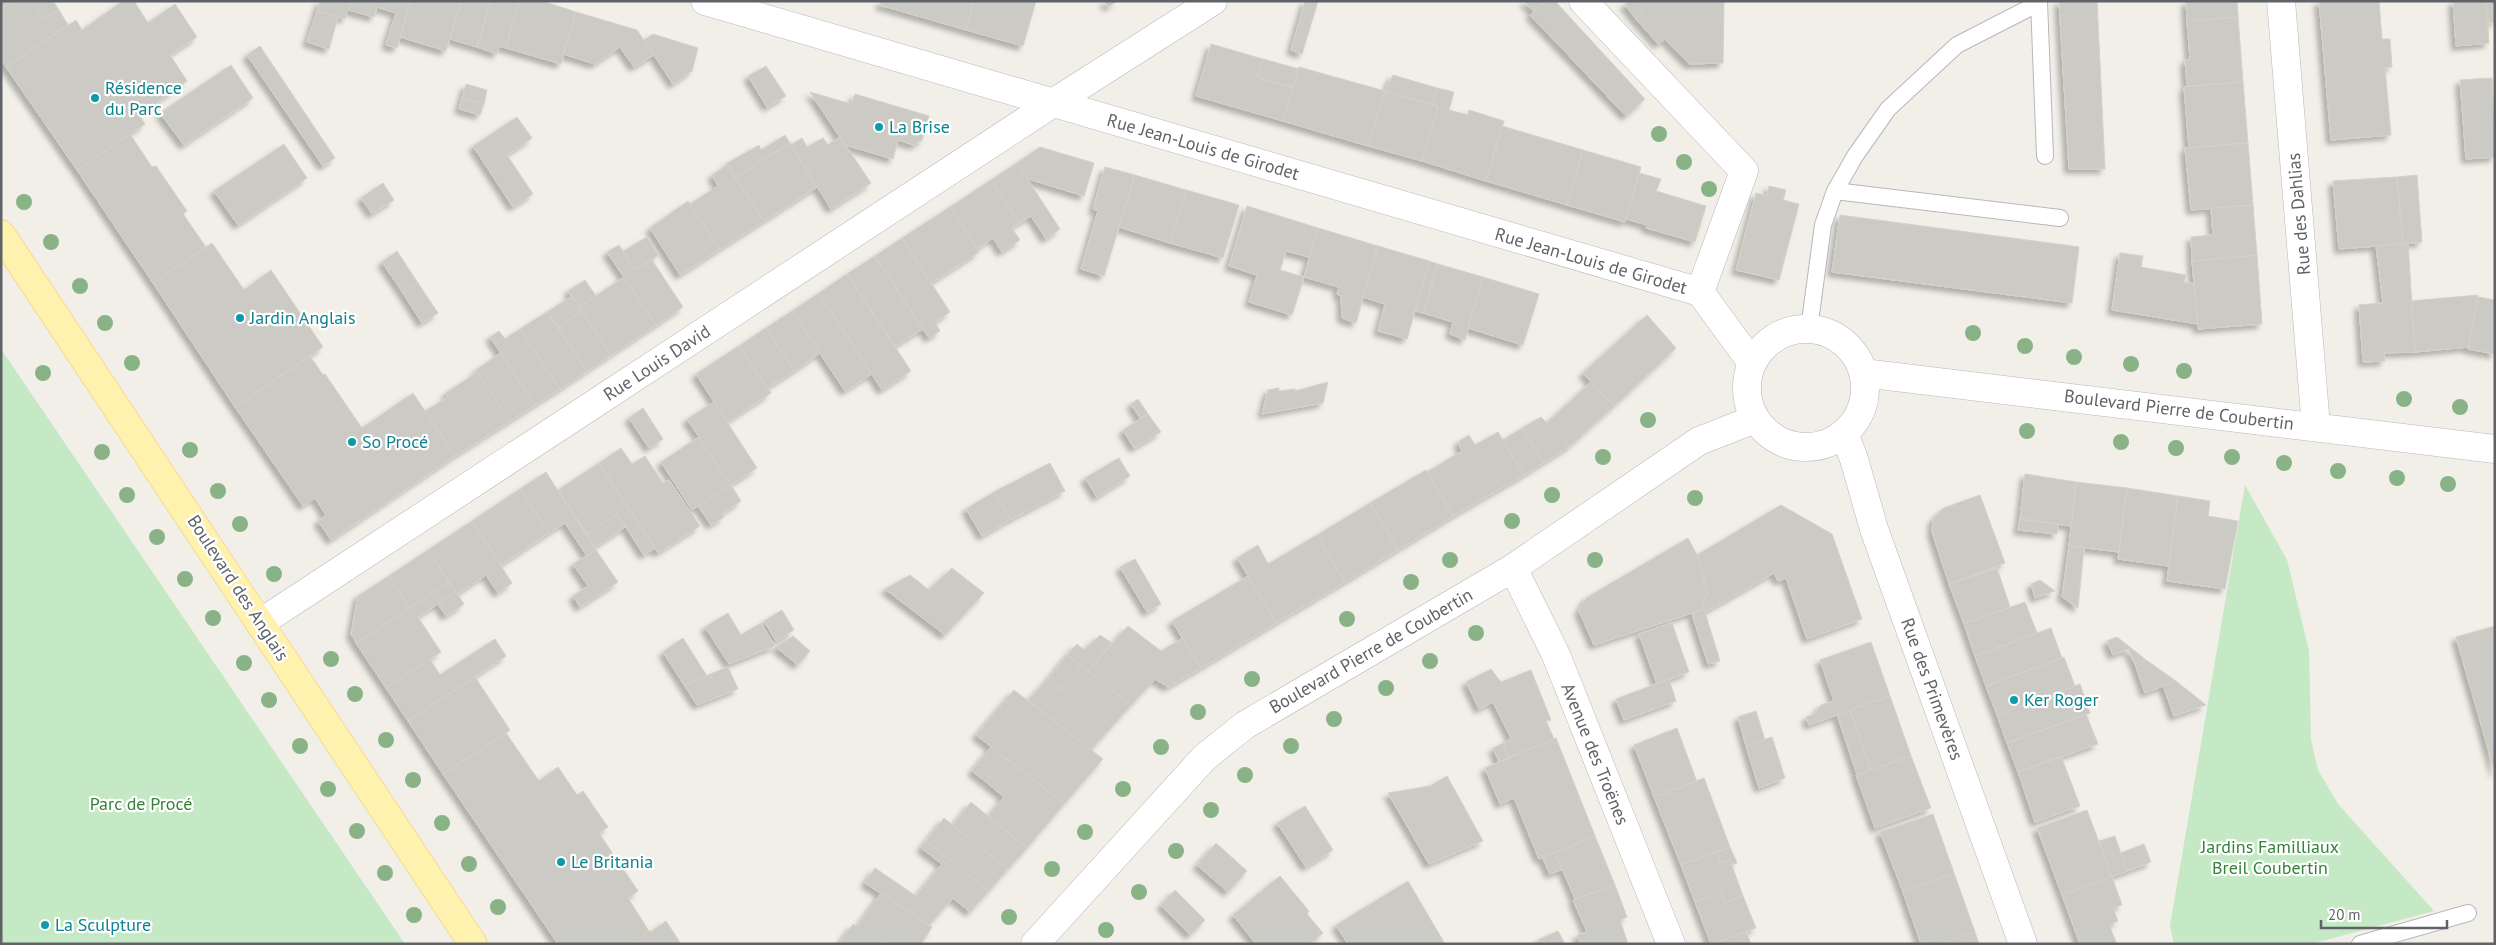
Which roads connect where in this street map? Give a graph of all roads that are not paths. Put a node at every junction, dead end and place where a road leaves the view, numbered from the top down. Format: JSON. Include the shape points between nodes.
{"nodes":[{"id":1,"x":705,"y":1,"type":"edge"},
{"id":2,"x":1213,"y":1,"type":"edge"},
{"id":3,"x":1583,"y":1,"type":"edge"},
{"id":4,"x":2282,"y":1,"type":"edge"},
{"id":5,"x":2039,"y":2,"type":"edge"},
{"id":6,"x":1053,"y":103,"type":"junction"},
{"id":7,"x":2045,"y":156,"type":"dead end"},
{"id":8,"x":1835,"y":191,"type":"junction"},
{"id":9,"x":2060,"y":218,"type":"dead end"},
{"id":10,"x":1,"y":234,"type":"edge"},
{"id":11,"x":1700,"y":292,"type":"junction"},
{"id":12,"x":1809,"y":329,"type":"junction"},
{"id":13,"x":1752,"y":363,"type":"junction"},
{"id":14,"x":1863,"y":373,"type":"junction"},
{"id":15,"x":1755,"y":419,"type":"junction"},
{"id":16,"x":2316,"y":426,"type":"junction"},
{"id":17,"x":1844,"y":433,"type":"junction"},
{"id":18,"x":2495,"y":449,"type":"edge"},
{"id":19,"x":1513,"y":568,"type":"junction"},
{"id":20,"x":260,"y":623,"type":"junction"},
{"id":21,"x":2468,"y":913,"type":"dead end"},
{"id":22,"x":473,"y":944,"type":"edge"},
{"id":23,"x":1035,"y":944,"type":"edge"},
{"id":24,"x":1671,"y":944,"type":"edge"},
{"id":25,"x":2023,"y":944,"type":"edge"},
{"id":26,"x":2360,"y":944,"type":"edge"}],
"edges":[{"from":1,"to":6,"type":"street","name":"Rue Jean-Louis de Girodet"},
{"from":2,"to":6,"type":"street","name":"Rue Louis David"},
{"from":3,"to":11,"type":"street","name":"Rue Jean-Louis de Girodet","via":[[1744,171]]},
{"from":4,"to":16,"type":"street","name":"Rue des Dahlias"},
{"from":5,"to":7,"type":"lane"},
{"from":5,"to":8,"type":"lane","via":[[1957,45],[1888,109]]},
{"from":6,"to":11,"type":"street","name":"Rue Jean-Louis de Girodet"},
{"from":6,"to":20,"type":"street","name":"Rue Louis David"},
{"from":8,"to":9,"type":"lane"},
{"from":8,"to":12,"type":"lane","via":[[1823,226]]},
{"from":10,"to":20,"type":"main road","name":"Boulevard des Anglais"},
{"from":11,"to":13,"type":"street","name":"Rue Jean-Louis de Girodet"},
{"from":12,"to":13,"type":"street","via":[[1794,330],[1774,338],[1764,345]]},
{"from":12,"to":14,"type":"street","via":[[1827,332],[1846,344]]},
{"from":13,"to":15,"type":"street","via":[[1747,391]]},
{"from":14,"to":16,"type":"street","name":"Boulevard Pierre de Coubertin"},
{"from":14,"to":17,"type":"street","via":[[1864,401],[1856,419]]},
{"from":15,"to":17,"type":"street","via":[[1769,434],[1796,446],[1817,446]]},
{"from":15,"to":19,"type":"street","name":"Boulevard Pierre de Coubertin","via":[[1699,441]]},
{"from":16,"to":18,"type":"street","name":"Boulevard Pierre de Coubertin"},
{"from":17,"to":25,"type":"street","name":"Rue des Primevères","via":[[1878,539]]},
{"from":19,"to":23,"type":"street","name":"Boulevard Pierre de Coubertin","via":[[1245,725],[1204,758]]},
{"from":19,"to":24,"type":"street","name":"Avenue des Troënes","via":[[1556,655]]},
{"from":20,"to":22,"type":"main road","name":"Boulevard des Anglais"},
{"from":21,"to":26,"type":"lane"}]}
